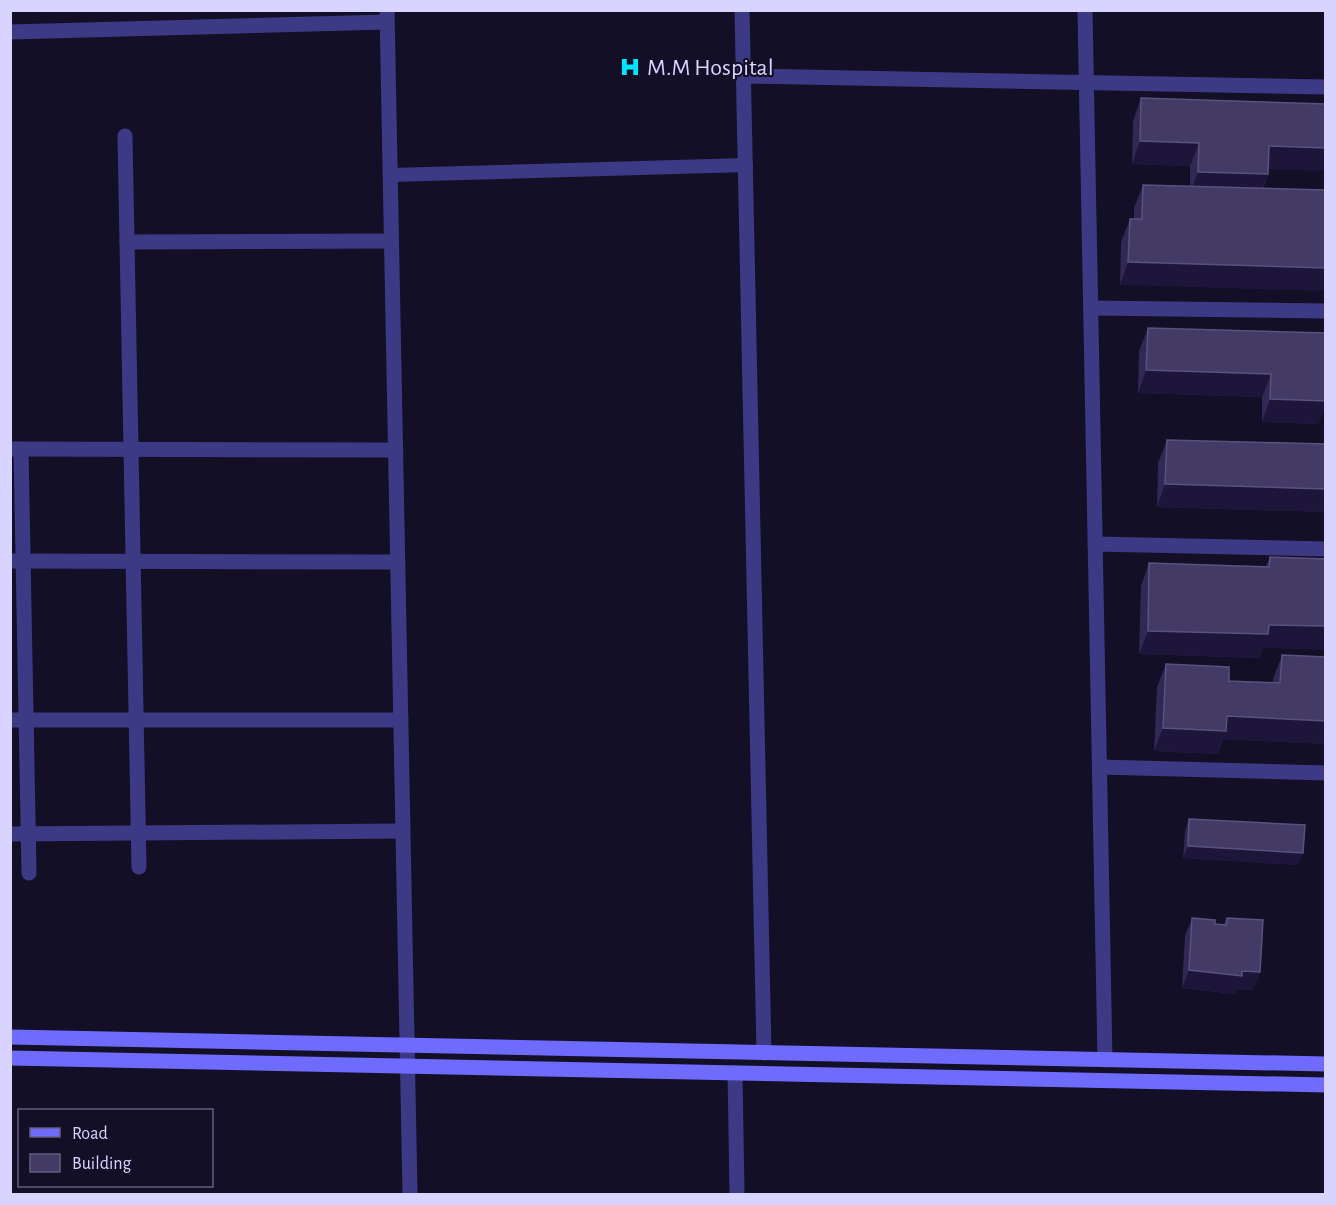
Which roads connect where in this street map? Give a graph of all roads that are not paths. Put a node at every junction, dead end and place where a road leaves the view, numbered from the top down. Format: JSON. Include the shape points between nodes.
{"nodes":[{"id":1,"x":742,"y":10,"type":"edge"},
{"id":2,"x":1085,"y":10,"type":"edge"},
{"id":3,"x":387,"y":16,"type":"edge"},
{"id":4,"x":10,"y":32,"type":"edge"},
{"id":5,"x":744,"y":76,"type":"junction"},
{"id":6,"x":1086,"y":82,"type":"junction"},
{"id":7,"x":1326,"y":87,"type":"edge"},
{"id":8,"x":125,"y":136,"type":"dead end"},
{"id":9,"x":746,"y":165,"type":"junction"},
{"id":10,"x":390,"y":175,"type":"junction"},
{"id":11,"x":391,"y":241,"type":"junction"},
{"id":12,"x":127,"y":242,"type":"junction"},
{"id":13,"x":1091,"y":308,"type":"junction"},
{"id":14,"x":1326,"y":312,"type":"edge"},
{"id":15,"x":16,"y":449,"type":"edge"},
{"id":16,"x":131,"y":450,"type":"junction"},
{"id":17,"x":396,"y":450,"type":"junction"},
{"id":18,"x":1095,"y":544,"type":"junction"},
{"id":19,"x":1326,"y":549,"type":"edge"},
{"id":20,"x":17,"y":561,"type":"edge"},
{"id":21,"x":133,"y":561,"type":"junction"},
{"id":22,"x":398,"y":562,"type":"junction"},
{"id":23,"x":10,"y":720,"type":"edge"},
{"id":24,"x":27,"y":720,"type":"junction"},
{"id":25,"x":136,"y":720,"type":"junction"},
{"id":26,"x":401,"y":720,"type":"junction"},
{"id":27,"x":1100,"y":767,"type":"junction"},
{"id":28,"x":1326,"y":773,"type":"edge"},
{"id":29,"x":402,"y":831,"type":"junction"},
{"id":30,"x":138,"y":833,"type":"junction"},
{"id":31,"x":10,"y":834,"type":"edge"},
{"id":32,"x":29,"y":834,"type":"junction"},
{"id":33,"x":139,"y":867,"type":"dead end"},
{"id":34,"x":29,"y":873,"type":"dead end"},
{"id":35,"x":10,"y":1038,"type":"edge"},
{"id":36,"x":407,"y":1046,"type":"junction"},
{"id":37,"x":764,"y":1053,"type":"junction"},
{"id":38,"x":10,"y":1058,"type":"edge"},
{"id":39,"x":1106,"y":1059,"type":"junction"},
{"id":40,"x":1326,"y":1064,"type":"edge"},
{"id":41,"x":407,"y":1066,"type":"junction"},
{"id":42,"x":735,"y":1073,"type":"junction"},
{"id":43,"x":1326,"y":1085,"type":"edge"},
{"id":44,"x":410,"y":1194,"type":"edge"},
{"id":45,"x":737,"y":1194,"type":"edge"}],
"edges":[{"from":1,"to":5,"type":"street"},
{"from":2,"to":6,"type":"street"},
{"from":3,"to":4,"type":"street"},
{"from":3,"to":10,"type":"street"},
{"from":5,"to":6,"type":"street"},
{"from":5,"to":9,"type":"street"},
{"from":6,"to":7,"type":"street"},
{"from":6,"to":13,"type":"street"},
{"from":8,"to":12,"type":"street"},
{"from":9,"to":10,"type":"lane"},
{"from":9,"to":37,"type":"street"},
{"from":10,"to":11,"type":"street"},
{"from":11,"to":12,"type":"street"},
{"from":11,"to":17,"type":"street"},
{"from":12,"to":16,"type":"street"},
{"from":13,"to":14,"type":"street"},
{"from":13,"to":18,"type":"street"},
{"from":15,"to":16,"type":"street"},
{"from":15,"to":20,"type":"street"},
{"from":16,"to":17,"type":"street"},
{"from":16,"to":21,"type":"street"},
{"from":17,"to":22,"type":"street"},
{"from":18,"to":19,"type":"street"},
{"from":18,"to":27,"type":"street"},
{"from":20,"to":21,"type":"street"},
{"from":20,"to":24,"type":"street"},
{"from":21,"to":22,"type":"street"},
{"from":21,"to":25,"type":"street"},
{"from":22,"to":26,"type":"street"},
{"from":23,"to":24,"type":"street"},
{"from":24,"to":25,"type":"street"},
{"from":24,"to":32,"type":"street"},
{"from":25,"to":26,"type":"street"},
{"from":25,"to":30,"type":"street"},
{"from":26,"to":29,"type":"street"},
{"from":27,"to":28,"type":"street"},
{"from":27,"to":39,"type":"street"},
{"from":29,"to":30,"type":"street"},
{"from":29,"to":36,"type":"street"},
{"from":30,"to":32,"type":"street"},
{"from":30,"to":33,"type":"street"},
{"from":31,"to":32,"type":"street"},
{"from":32,"to":34,"type":"street"},
{"from":35,"to":36,"type":"main road"},
{"from":36,"to":37,"type":"main road"},
{"from":36,"to":41,"type":"street"},
{"from":37,"to":39,"type":"main road"},
{"from":38,"to":41,"type":"main road"},
{"from":39,"to":40,"type":"main road"},
{"from":41,"to":42,"type":"main road"},
{"from":41,"to":44,"type":"street"},
{"from":42,"to":43,"type":"main road"},
{"from":42,"to":45,"type":"street"}]}
